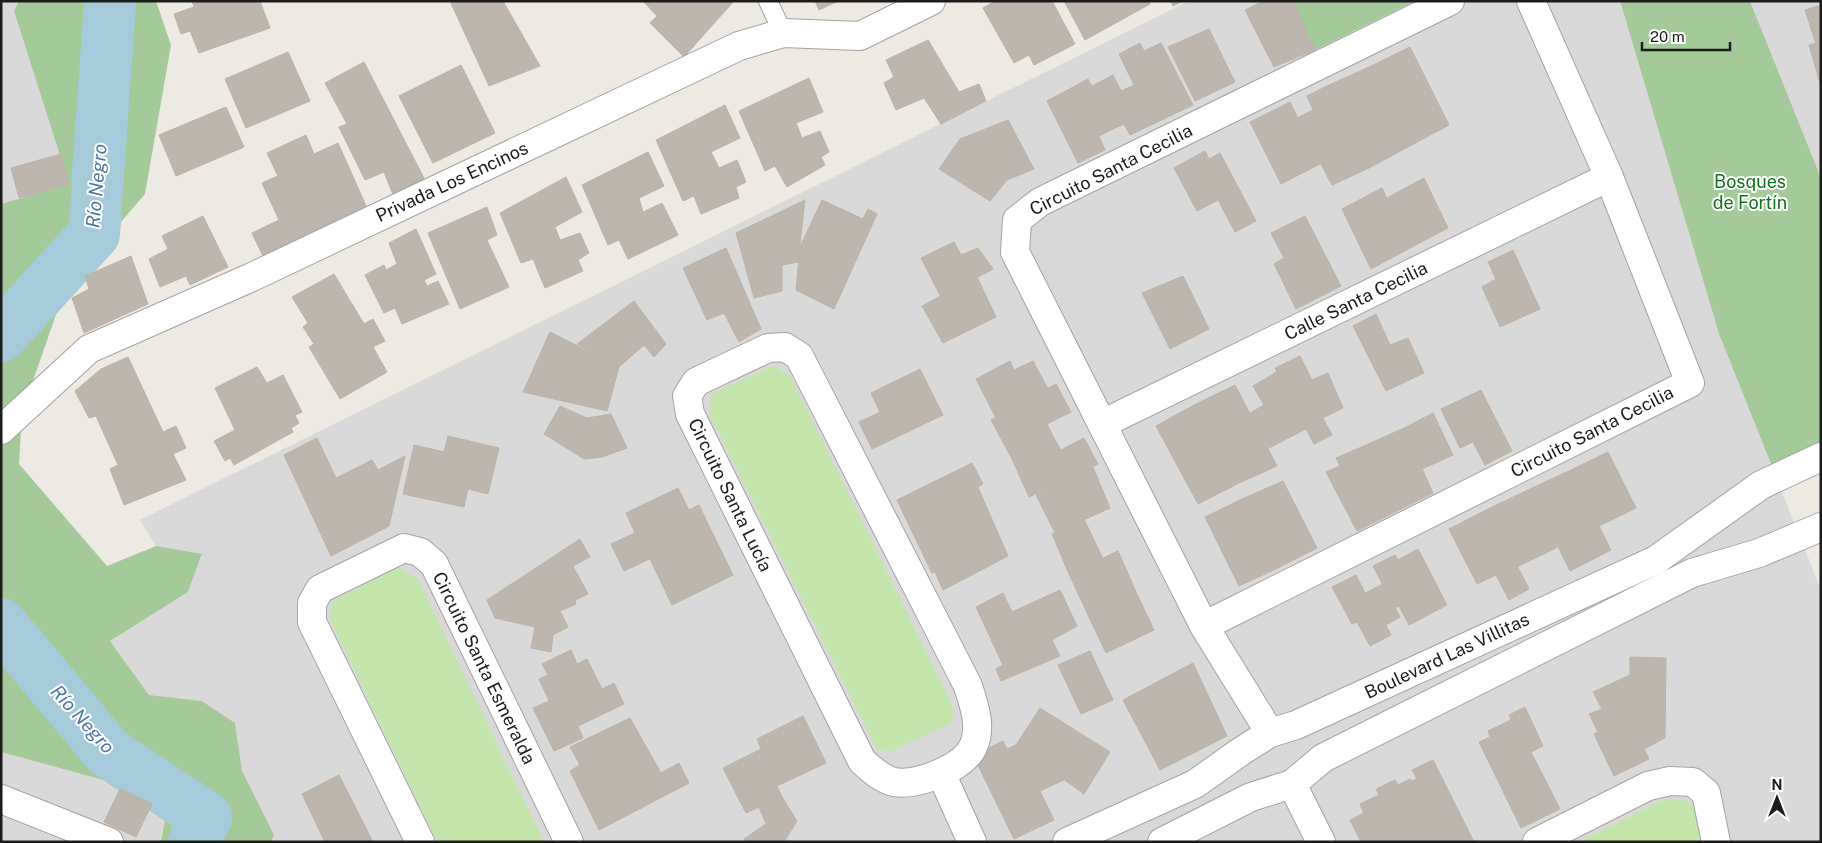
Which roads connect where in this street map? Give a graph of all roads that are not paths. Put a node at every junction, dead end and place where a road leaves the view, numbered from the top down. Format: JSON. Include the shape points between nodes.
{"nodes":[{"id":1,"x":768,"y":1,"type":"edge"},
{"id":2,"x":931,"y":1,"type":"edge"},
{"id":3,"x":1450,"y":1,"type":"edge"},
{"id":4,"x":1531,"y":1,"type":"edge"},
{"id":5,"x":783,"y":33,"type":"junction"},
{"id":6,"x":1609,"y":177,"type":"junction"},
{"id":7,"x":1102,"y":424,"type":"junction"},
{"id":8,"x":1,"y":430,"type":"edge"},
{"id":9,"x":1821,"y":457,"type":"edge"},
{"id":10,"x":1821,"y":527,"type":"edge"},
{"id":11,"x":1204,"y":626,"type":"junction"},
{"id":12,"x":1270,"y":733,"type":"junction"},
{"id":13,"x":942,"y":773,"type":"junction"},
{"id":14,"x":1292,"y":784,"type":"junction"},
{"id":15,"x":1,"y":799,"type":"edge"},
{"id":16,"x":109,"y":842,"type":"edge"},
{"id":17,"x":420,"y":842,"type":"edge"},
{"id":18,"x":569,"y":842,"type":"edge"},
{"id":19,"x":972,"y":842,"type":"edge"},
{"id":20,"x":1067,"y":842,"type":"edge"},
{"id":21,"x":1162,"y":842,"type":"edge"},
{"id":22,"x":1321,"y":842,"type":"edge"},
{"id":23,"x":1537,"y":842,"type":"edge"},
{"id":24,"x":1716,"y":842,"type":"edge"}],
"edges":[{"from":1,"to":5,"type":"lane"},
{"from":2,"to":5,"type":"street","name":"Privada Los Encinos","via":[[860,36]]},
{"from":3,"to":7,"type":"street","name":"Circuito Santa Cecilia","via":[[1040,202],[1017,220],[1015,252]]},
{"from":4,"to":6,"type":"street","name":"Circuito Santa Cecilia"},
{"from":5,"to":8,"type":"street","name":"Privada Los Encinos","via":[[739,46],[252,277],[89,349]]},
{"from":6,"to":7,"type":"street","name":"Calle Santa Cecilia"},
{"from":6,"to":11,"type":"street","name":"Circuito Santa Cecilia","via":[[1690,383]]},
{"from":7,"to":11,"type":"street","name":"Circuito Santa Cecilia"},
{"from":9,"to":12,"type":"street","name":"Boulevard Las Villitas","via":[[1762,485],[1656,560],[1296,725]]},
{"from":10,"to":14,"type":"street","name":"Boulevard Las Villitas","via":[[1759,553],[1692,573],[1323,758]]},
{"from":11,"to":12,"type":"street","name":"Circuito Santa Cecilia"},
{"from":12,"to":14,"type":"street","via":[[1258,756],[1261,770],[1268,780]]},
{"from":12,"to":14,"type":"street","via":[[1286,731],[1304,740],[1307,764]]},
{"from":12,"to":20,"type":"street","name":"Boulevard Las Villitas","via":[[1195,784]]},
{"from":13,"to":13,"type":"street","name":"Circuito Santa Lucía","via":[[962,762],[973,748],[978,718],[968,686],[798,356],[785,347],[768,348],[696,382],[687,396],[690,414],[862,761],[880,776],[894,782]]},
{"from":13,"to":19,"type":"street"},
{"from":14,"to":21,"type":"street","name":"Boulevard Las Villitas","via":[[1251,797]]},
{"from":14,"to":22,"type":"street"},
{"from":15,"to":16,"type":"street"},
{"from":17,"to":18,"type":"street","name":"Circuito Santa Esmeralda","via":[[312,622],[312,603],[320,589],[404,548],[420,552],[434,564]]},
{"from":23,"to":24,"type":"street","via":[[1648,786],[1670,781],[1693,782],[1706,793]]}]}
